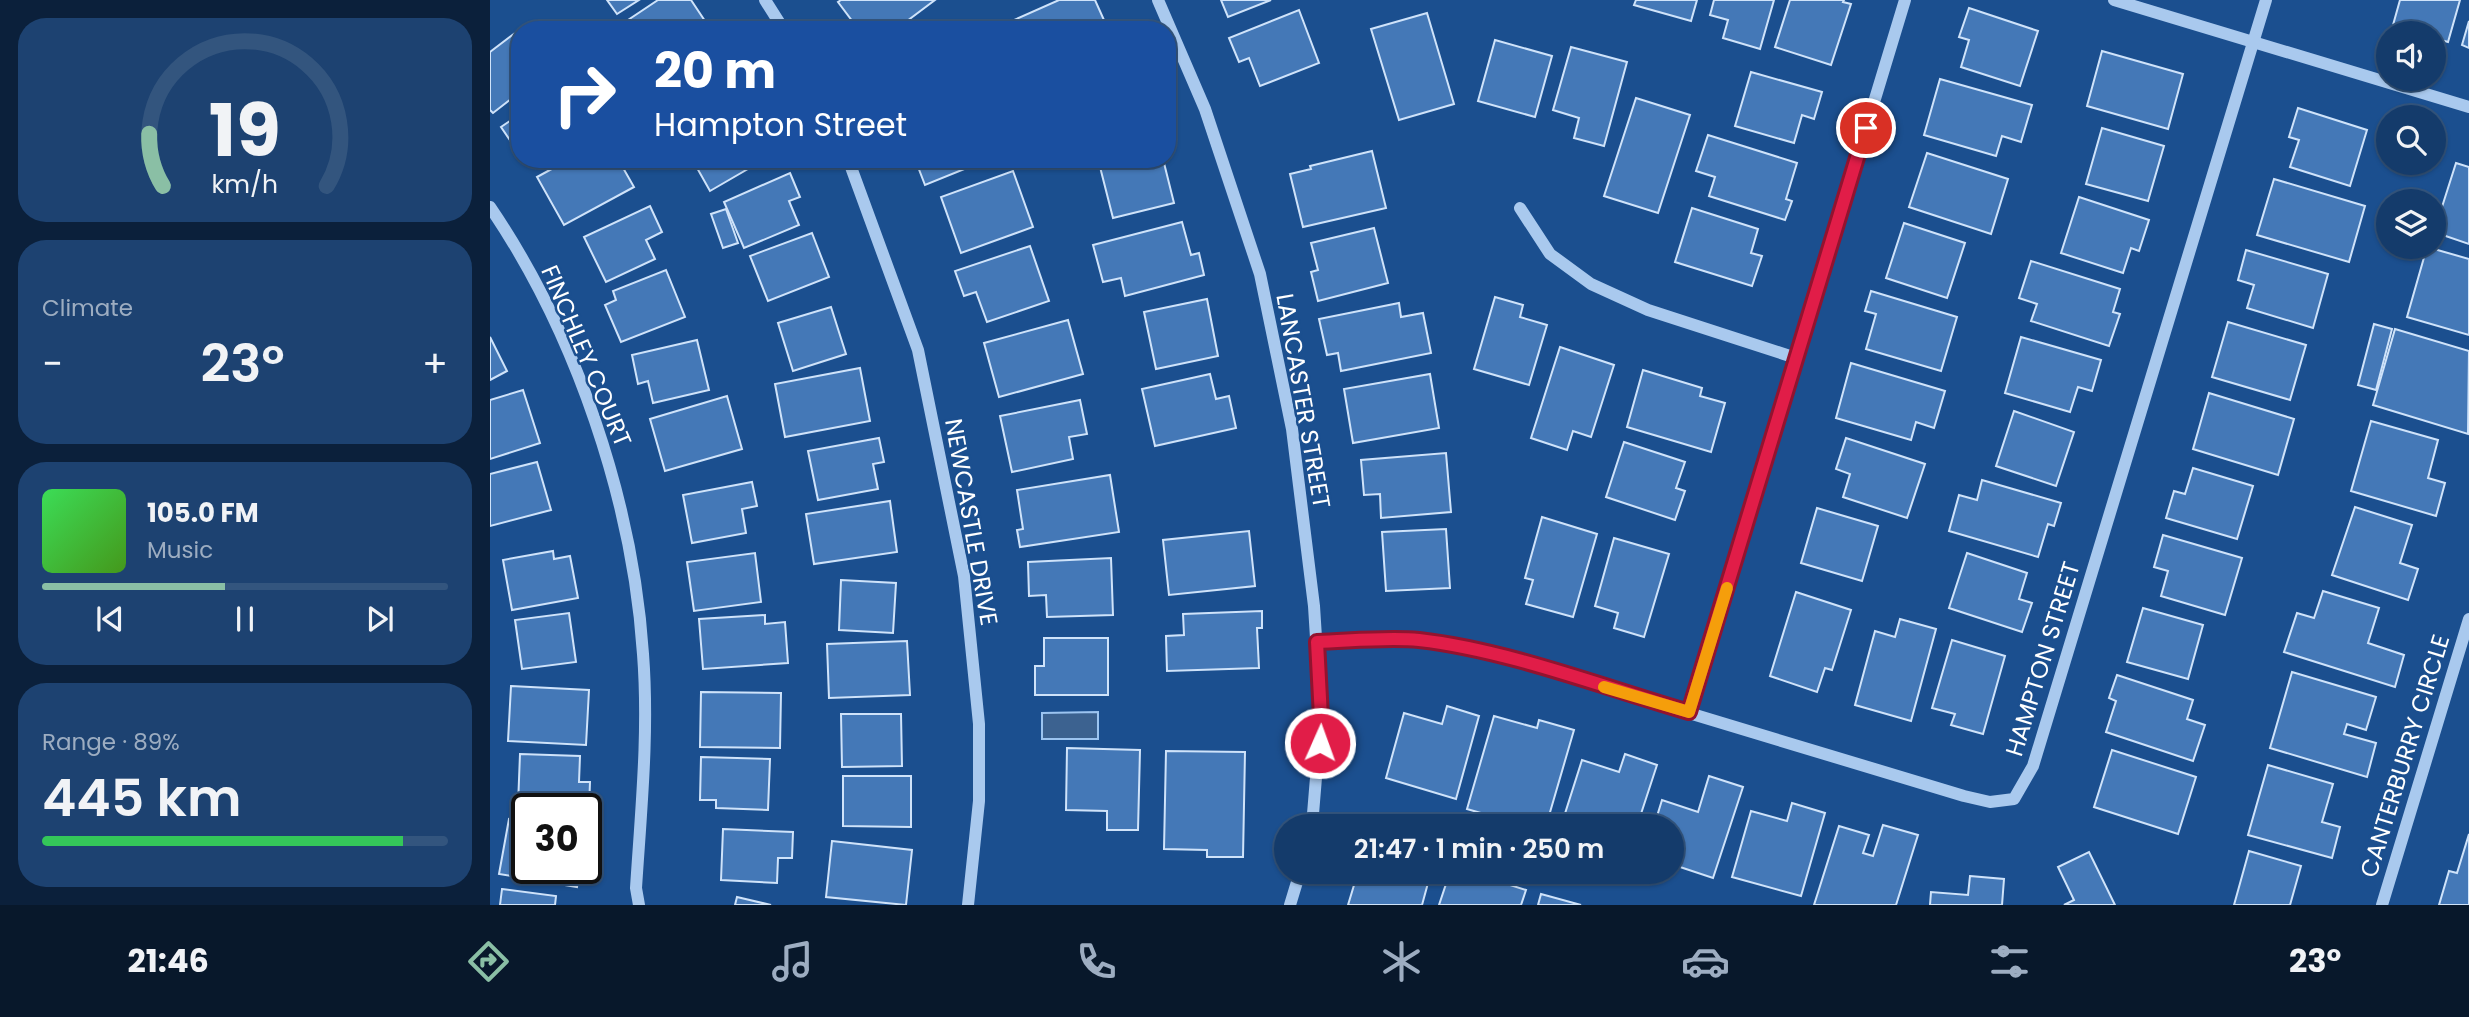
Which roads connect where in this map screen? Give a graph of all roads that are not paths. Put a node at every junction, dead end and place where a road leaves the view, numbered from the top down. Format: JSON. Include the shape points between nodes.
{"nodes":[{"id":1,"x":765,"y":0,"type":"edge"},
{"id":2,"x":1158,"y":0,"type":"edge"},
{"id":3,"x":1905,"y":0,"type":"edge"},
{"id":4,"x":2114,"y":0,"type":"edge"},
{"id":5,"x":2266,"y":0,"type":"edge"},
{"id":6,"x":778,"y":21,"type":"edge"},
{"id":7,"x":1167,"y":21,"type":"edge"},
{"id":8,"x":1176,"y":42,"type":"edge"},
{"id":9,"x":2253,"y":42,"type":"junction"},
{"id":10,"x":2469,"y":107,"type":"edge"},
{"id":11,"x":851,"y":168,"type":"edge"},
{"id":12,"x":490,"y":207,"type":"edge"},
{"id":13,"x":1520,"y":208,"type":"dead end"},
{"id":14,"x":1796,"y":358,"type":"junction"},
{"id":15,"x":2469,"y":619,"type":"edge"},
{"id":16,"x":1317,"y":642,"type":"junction"},
{"id":17,"x":1689,"y":712,"type":"junction"},
{"id":18,"x":1313,"y":814,"type":"edge"},
{"id":19,"x":1296,"y":884,"type":"edge"},
{"id":20,"x":639,"y":905,"type":"edge"},
{"id":21,"x":968,"y":905,"type":"edge"},
{"id":22,"x":1290,"y":905,"type":"edge"},
{"id":23,"x":2382,"y":905,"type":"edge"}],
"edges":[{"from":1,"to":6,"type":"street"},
{"from":2,"to":7,"type":"street","name":"LANCASTER STREET"},
{"from":3,"to":14,"type":"street"},
{"from":4,"to":9,"type":"street"},
{"from":5,"to":9,"type":"street","name":"HAMPTON STREET"},
{"from":8,"to":16,"type":"street","name":"LANCASTER STREET","via":[[1205,109],[1260,274],[1292,429]]},
{"from":9,"to":10,"type":"street"},
{"from":9,"to":17,"type":"street","name":"HAMPTON STREET","via":[[2033,766],[2014,799],[1990,802],[1964,796]]},
{"from":11,"to":21,"type":"street","name":"NEWCASTLE DRIVE","via":[[918,350],[964,576],[979,724],[979,801]]},
{"from":12,"to":20,"type":"street","name":"FINCHLEY COURT","via":[[515,243],[560,335],[595,419],[617,494],[643,654],[645,749],[636,888]]},
{"from":13,"to":14,"type":"street","via":[[1550,254],[1591,284],[1648,310]]},
{"from":14,"to":17,"type":"street"},
{"from":15,"to":23,"type":"street","name":"CANTERBURRY CIRCLE"},
{"from":16,"to":17,"type":"street","name":"HAMPTON STREET","via":[[1415,640],[1456,646]]},
{"from":16,"to":18,"type":"street","name":"LANCASTER STREET","via":[[1321,717]]},
{"from":19,"to":22,"type":"street"}]}
